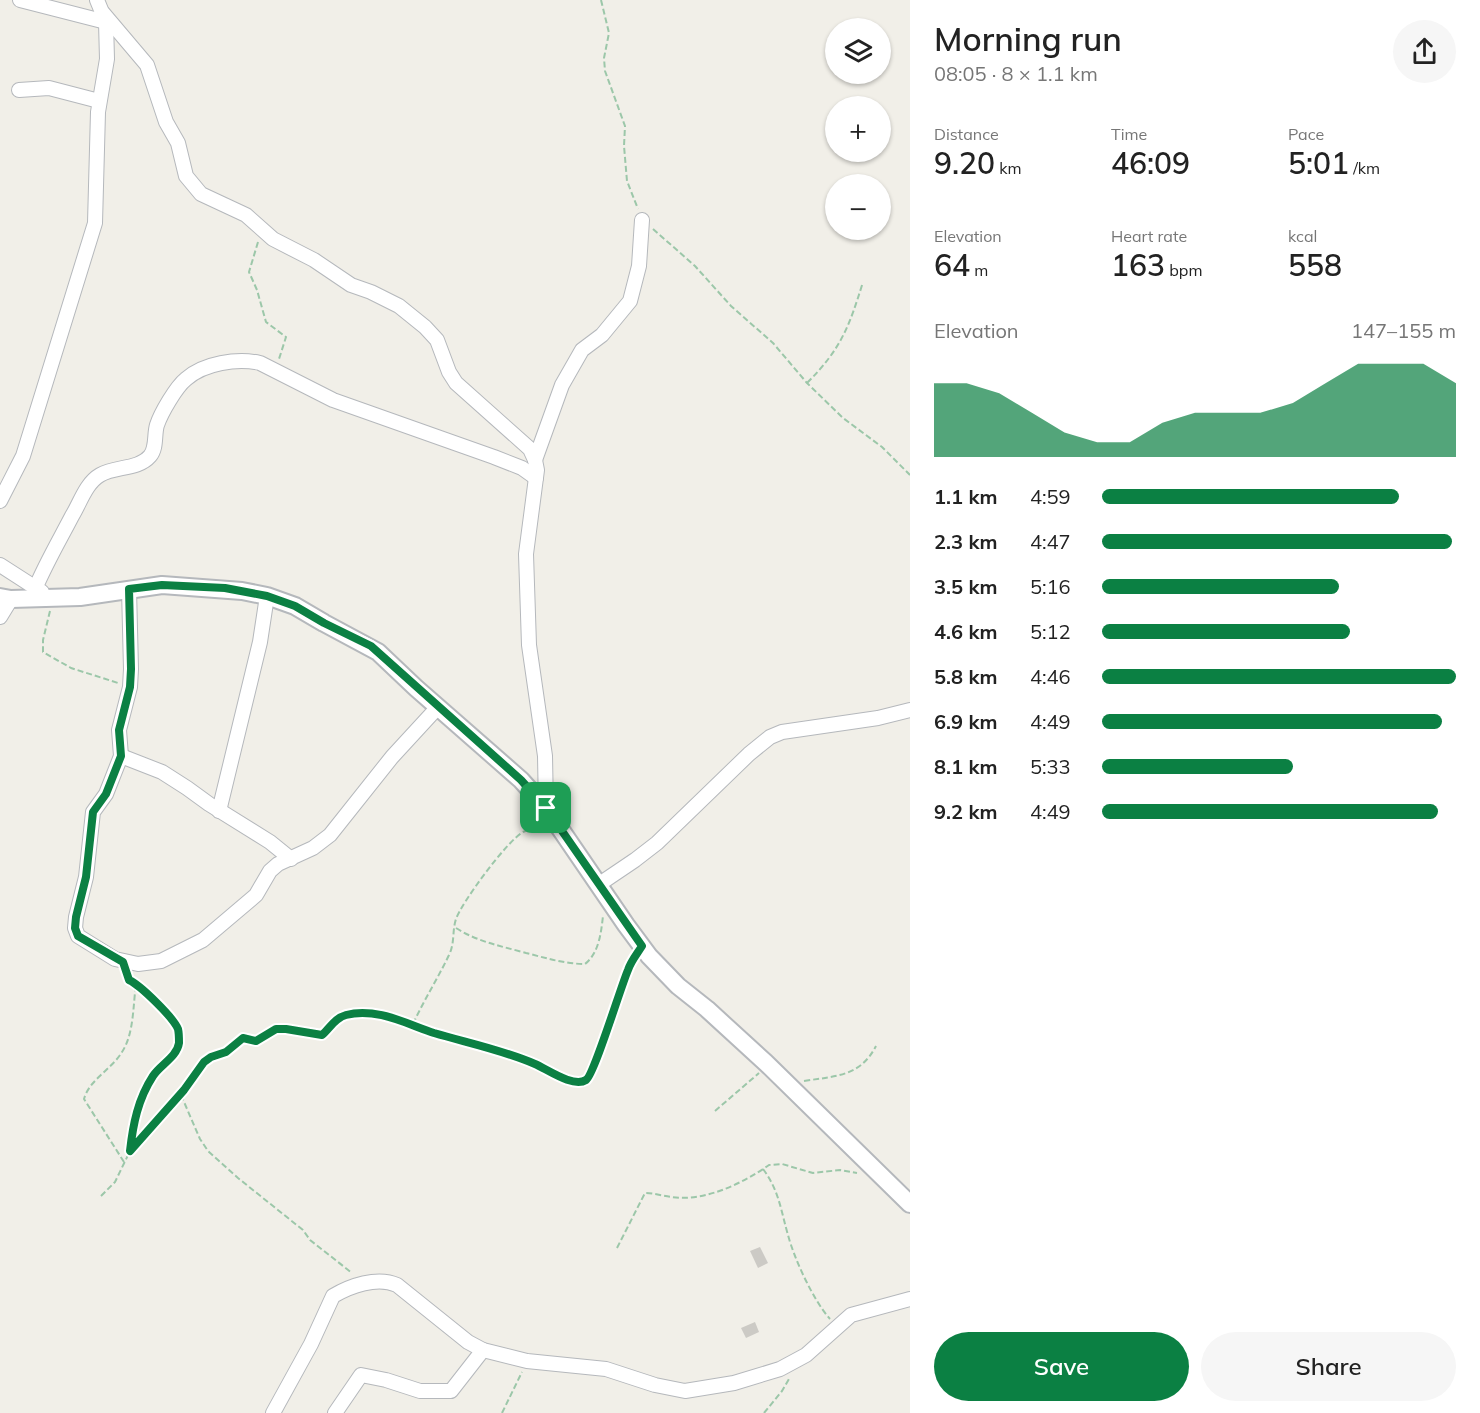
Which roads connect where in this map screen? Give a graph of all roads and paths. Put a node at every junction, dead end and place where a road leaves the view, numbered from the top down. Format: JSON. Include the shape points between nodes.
{"nodes":[{"id":1,"x":20,"y":0,"type":"edge"},
{"id":2,"x":97,"y":0,"type":"edge"},
{"id":3,"x":601,"y":0,"type":"edge"},
{"id":4,"x":105,"y":17,"type":"junction"},
{"id":5,"x":19,"y":90,"type":"dead end"},
{"id":6,"x":99,"y":101,"type":"junction"},
{"id":7,"x":642,"y":222,"type":"junction"},
{"id":8,"x":262,"y":229,"type":"junction"},
{"id":9,"x":863,"y":282,"type":"dead end"},
{"id":10,"x":274,"y":370,"type":"junction"},
{"id":11,"x":807,"y":383,"type":"junction"},
{"id":12,"x":535,"y":460,"type":"junction"},
{"id":13,"x":910,"y":475,"type":"edge"},
{"id":14,"x":536,"y":478,"type":"junction"},
{"id":15,"x":0,"y":501,"type":"edge"},
{"id":16,"x":0,"y":565,"type":"edge"},
{"id":17,"x":35,"y":589,"type":"junction"},
{"id":18,"x":129,"y":589,"type":"junction"},
{"id":19,"x":267,"y":596,"type":"junction"},
{"id":20,"x":54,"y":597,"type":"junction"},
{"id":21,"x":6,"y":598,"type":"edge"},
{"id":22,"x":0,"y":617,"type":"edge"},
{"id":23,"x":130,"y":687,"type":"junction"},
{"id":24,"x":438,"y":707,"type":"junction"},
{"id":25,"x":910,"y":710,"type":"edge"},
{"id":26,"x":121,"y":756,"type":"junction"},
{"id":27,"x":546,"y":808,"type":"junction"},
{"id":28,"x":219,"y":811,"type":"junction"},
{"id":29,"x":562,"y":832,"type":"junction"},
{"id":30,"x":291,"y":859,"type":"junction"},
{"id":31,"x":600,"y":889,"type":"junction"},
{"id":32,"x":454,"y":927,"type":"junction"},
{"id":33,"x":642,"y":946,"type":"junction"},
{"id":34,"x":123,"y":962,"type":"junction"},
{"id":35,"x":136,"y":984,"type":"junction"},
{"id":36,"x":413,"y":1024,"type":"junction"},
{"id":37,"x":876,"y":1046,"type":"dead end"},
{"id":38,"x":768,"y":1066,"type":"junction"},
{"id":39,"x":786,"y":1083,"type":"junction"},
{"id":40,"x":180,"y":1094,"type":"junction"},
{"id":41,"x":715,"y":1111,"type":"dead end"},
{"id":42,"x":130,"y":1151,"type":"junction"},
{"id":43,"x":124,"y":1162,"type":"junction"},
{"id":44,"x":763,"y":1169,"type":"junction"},
{"id":45,"x":880,"y":1176,"type":"junction"},
{"id":46,"x":101,"y":1196,"type":"dead end"},
{"id":47,"x":910,"y":1204,"type":"edge"},
{"id":48,"x":617,"y":1248,"type":"dead end"},
{"id":49,"x":363,"y":1284,"type":"junction"},
{"id":50,"x":910,"y":1299,"type":"edge"},
{"id":51,"x":838,"y":1327,"type":"junction"},
{"id":52,"x":483,"y":1350,"type":"junction"},
{"id":53,"x":527,"y":1361,"type":"junction"},
{"id":54,"x":797,"y":1361,"type":"junction"},
{"id":55,"x":273,"y":1413,"type":"edge"},
{"id":56,"x":335,"y":1413,"type":"edge"},
{"id":57,"x":502,"y":1413,"type":"edge"},
{"id":58,"x":764,"y":1413,"type":"edge"}],
"edges":[{"from":1,"to":4,"type":"street"},
{"from":2,"to":4,"type":"street"},
{"from":3,"to":7,"type":"path","via":[[609,33],[604,58],[607,82],[625,126],[627,181]]},
{"from":4,"to":6,"type":"street","via":[[107,59]]},
{"from":4,"to":8,"type":"street","via":[[150,72],[166,122],[178,142],[188,180],[205,196],[238,210]]},
{"from":5,"to":6,"type":"street","via":[[49,88]]},
{"from":6,"to":15,"type":"street","via":[[94,227],[23,456]]},
{"from":7,"to":11,"type":"path","via":[[659,232],[695,266],[720,295],[773,343]]},
{"from":7,"to":12,"type":"street","via":[[639,266],[630,301],[602,335],[582,350],[562,385]]},
{"from":8,"to":10,"type":"path","via":[[249,272],[266,322],[286,337]]},
{"from":8,"to":12,"type":"street","via":[[351,285],[390,300],[414,317],[437,340],[452,378],[530,449]]},
{"from":9,"to":11,"type":"path","via":[[843,338],[828,362]]},
{"from":10,"to":14,"type":"street","via":[[333,400],[494,457]]},
{"from":10,"to":17,"type":"street","via":[[247,360],[198,371],[186,379],[161,415],[150,457],[102,473],[88,486]]},
{"from":11,"to":13,"type":"path"},
{"from":12,"to":14,"type":"street"},
{"from":14,"to":27,"type":"street","via":[[526,565],[529,645],[545,756]]},
{"from":16,"to":17,"type":"street"},
{"from":17,"to":20,"type":"street"},
{"from":18,"to":19,"type":"street","via":[[162,585]]},
{"from":18,"to":20,"type":"street"},
{"from":18,"to":23,"type":"street"},
{"from":19,"to":24,"type":"street","via":[[295,606],[371,646]]},
{"from":19,"to":28,"type":"street","via":[[260,642]]},
{"from":20,"to":21,"type":"street"},
{"from":20,"to":23,"type":"path","via":[[43,640],[44,652],[70,668]]},
{"from":21,"to":22,"type":"street"},
{"from":23,"to":26,"type":"street","via":[[119,730]]},
{"from":24,"to":27,"type":"street","via":[[521,780]]},
{"from":24,"to":30,"type":"street","via":[[330,835]]},
{"from":25,"to":31,"type":"street","via":[[770,737],[657,843]]},
{"from":26,"to":28,"type":"street","via":[[162,772]]},
{"from":26,"to":34,"type":"street","via":[[106,794],[93,812],[86,877],[75,928],[78,936]]},
{"from":27,"to":29,"type":"street"},
{"from":28,"to":30,"type":"street"},
{"from":29,"to":31,"type":"street"},
{"from":29,"to":32,"type":"path","via":[[536,829],[516,837],[475,887]]},
{"from":30,"to":34,"type":"street","via":[[270,871],[256,895],[203,940],[152,963]]},
{"from":31,"to":32,"type":"path","via":[[604,907],[599,943],[585,964],[493,945]]},
{"from":31,"to":33,"type":"street"},
{"from":32,"to":36,"type":"path","via":[[449,955]]},
{"from":33,"to":36,"type":"path","via":[[627,971],[592,1073],[583,1082],[573,1082],[533,1063]]},
{"from":33,"to":38,"type":"street","via":[[678,986]]},
{"from":34,"to":35,"type":"path","via":[[127,977]]},
{"from":35,"to":42,"type":"path","via":[[175,1024],[179,1043],[152,1076],[140,1101],[133,1120]]},
{"from":35,"to":43,"type":"path","via":[[123,1051],[84,1099]]},
{"from":36,"to":40,"type":"path","via":[[352,1014],[339,1017],[322,1035],[276,1029],[256,1041],[243,1038],[226,1052],[204,1062]]},
{"from":37,"to":39,"type":"path","via":[[866,1063],[852,1071]]},
{"from":38,"to":39,"type":"street"},
{"from":38,"to":41,"type":"path"},
{"from":39,"to":45,"type":"street"},
{"from":40,"to":42,"type":"path"},
{"from":40,"to":49,"type":"path","via":[[208,1151]]},
{"from":42,"to":43,"type":"path"},
{"from":43,"to":46,"type":"path","via":[[116,1182]]},
{"from":44,"to":45,"type":"path","via":[[777,1163],[807,1172],[840,1170]]},
{"from":44,"to":48,"type":"path","via":[[705,1195],[674,1198],[645,1193]]},
{"from":44,"to":51,"type":"path","via":[[777,1192],[788,1236],[816,1300]]},
{"from":45,"to":47,"type":"street"},
{"from":49,"to":52,"type":"street","via":[[384,1282],[397,1286]]},
{"from":49,"to":55,"type":"street","via":[[333,1296]]},
{"from":50,"to":51,"type":"street","via":[[855,1313]]},
{"from":51,"to":54,"type":"street"},
{"from":52,"to":53,"type":"street"},
{"from":52,"to":56,"type":"street","via":[[451,1391],[420,1391],[361,1375]]},
{"from":53,"to":54,"type":"street","via":[[606,1369],[685,1391],[753,1378]]},
{"from":53,"to":57,"type":"path"},
{"from":54,"to":58,"type":"path","via":[[782,1391]]}]}
